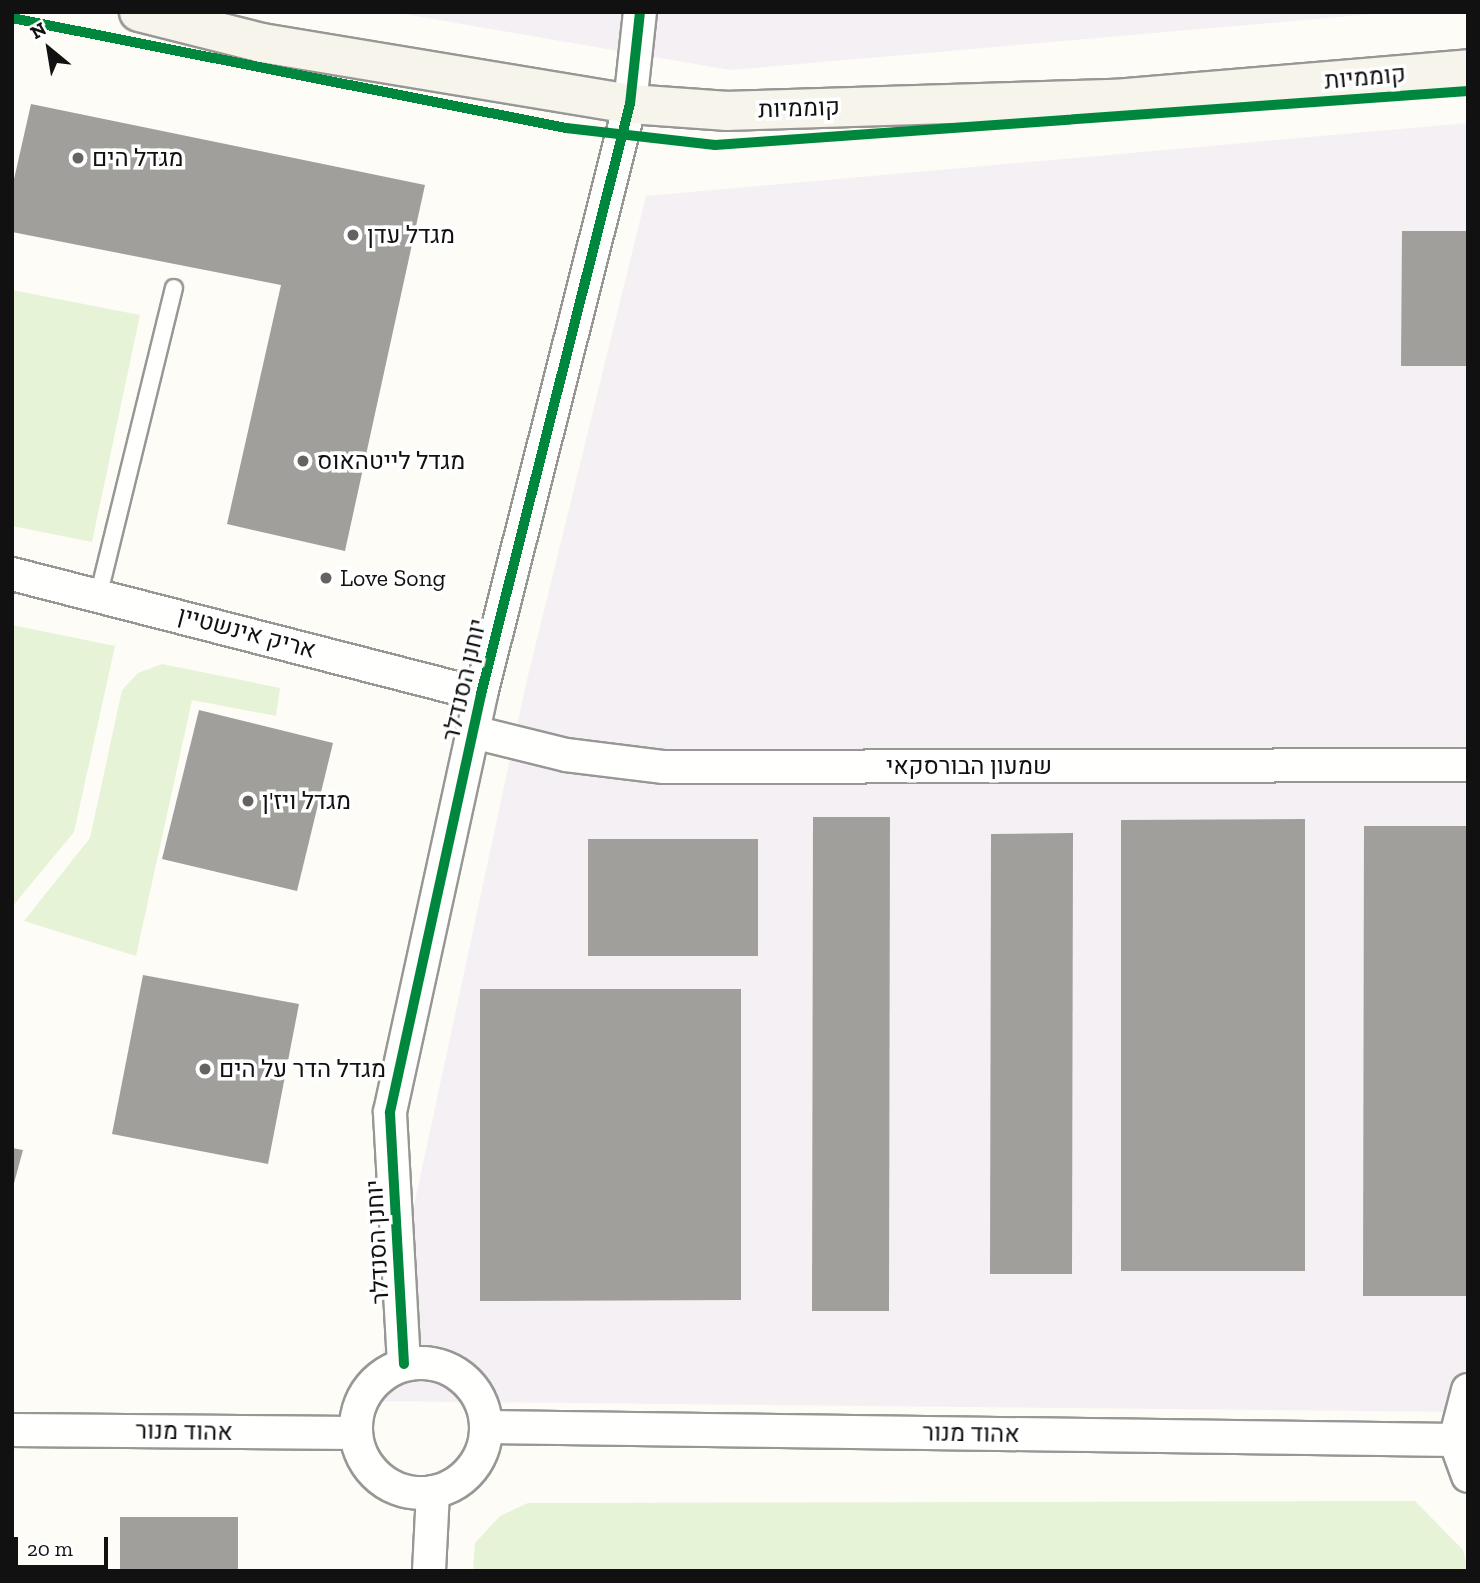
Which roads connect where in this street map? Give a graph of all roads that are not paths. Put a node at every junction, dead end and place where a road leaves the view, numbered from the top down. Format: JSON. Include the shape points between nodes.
{"nodes":[{"id":1,"x":139,"y":12,"type":"edge"},
{"id":2,"x":640,"y":12,"type":"edge"},
{"id":3,"x":1468,"y":69,"type":"edge"},
{"id":4,"x":630,"y":104,"type":"junction"},
{"id":5,"x":174,"y":288,"type":"dead end"},
{"id":6,"x":12,"y":574,"type":"edge"},
{"id":7,"x":99,"y":593,"type":"junction"},
{"id":8,"x":481,"y":694,"type":"junction"},
{"id":9,"x":473,"y":732,"type":"junction"},
{"id":10,"x":1468,"y":765,"type":"edge"},
{"id":11,"x":404,"y":1364,"type":"junction"},
{"id":12,"x":1468,"y":1390,"type":"edge"},
{"id":13,"x":486,"y":1427,"type":"junction"},
{"id":14,"x":12,"y":1430,"type":"edge"},
{"id":15,"x":355,"y":1433,"type":"junction"},
{"id":16,"x":1455,"y":1440,"type":"junction"},
{"id":17,"x":1468,"y":1476,"type":"edge"},
{"id":18,"x":433,"y":1492,"type":"junction"},
{"id":19,"x":429,"y":1571,"type":"edge"}],
"edges":[{"from":1,"to":4,"type":"main road","name":"קוממיות","via":[[262,43]]},
{"from":2,"to":4,"type":"street","name":"יוחנן הסנדלר"},
{"from":3,"to":4,"type":"main road","name":"קוממיות","via":[[1114,99],[728,111]]},
{"from":4,"to":8,"type":"street","name":"יוחנן הסנדלר"},
{"from":5,"to":7,"type":"lane"},
{"from":6,"to":7,"type":"street","name":"אריק אינשטיין"},
{"from":7,"to":8,"type":"street","name":"אריק אינשטיין"},
{"from":8,"to":9,"type":"street","name":"יוחנן הסנדלר"},
{"from":9,"to":10,"type":"street","name":"שמעון הבורסקאי","via":[[566,755],[664,767]]},
{"from":9,"to":11,"type":"street","name":"יוחנן הסנדלר","via":[[390,1112]]},
{"from":11,"to":13,"type":"street","via":[[453,1371],[471,1385]]},
{"from":11,"to":15,"type":"street","via":[[368,1390]]},
{"from":12,"to":16,"type":"street"},
{"from":13,"to":16,"type":"street","name":"אהוד מנור"},
{"from":13,"to":18,"type":"street","via":[[472,1468]]},
{"from":14,"to":15,"type":"street","name":"אהוד מנור"},
{"from":15,"to":18,"type":"street","via":[[370,1468],[387,1484]]},
{"from":16,"to":17,"type":"street"},
{"from":18,"to":19,"type":"street"}]}
